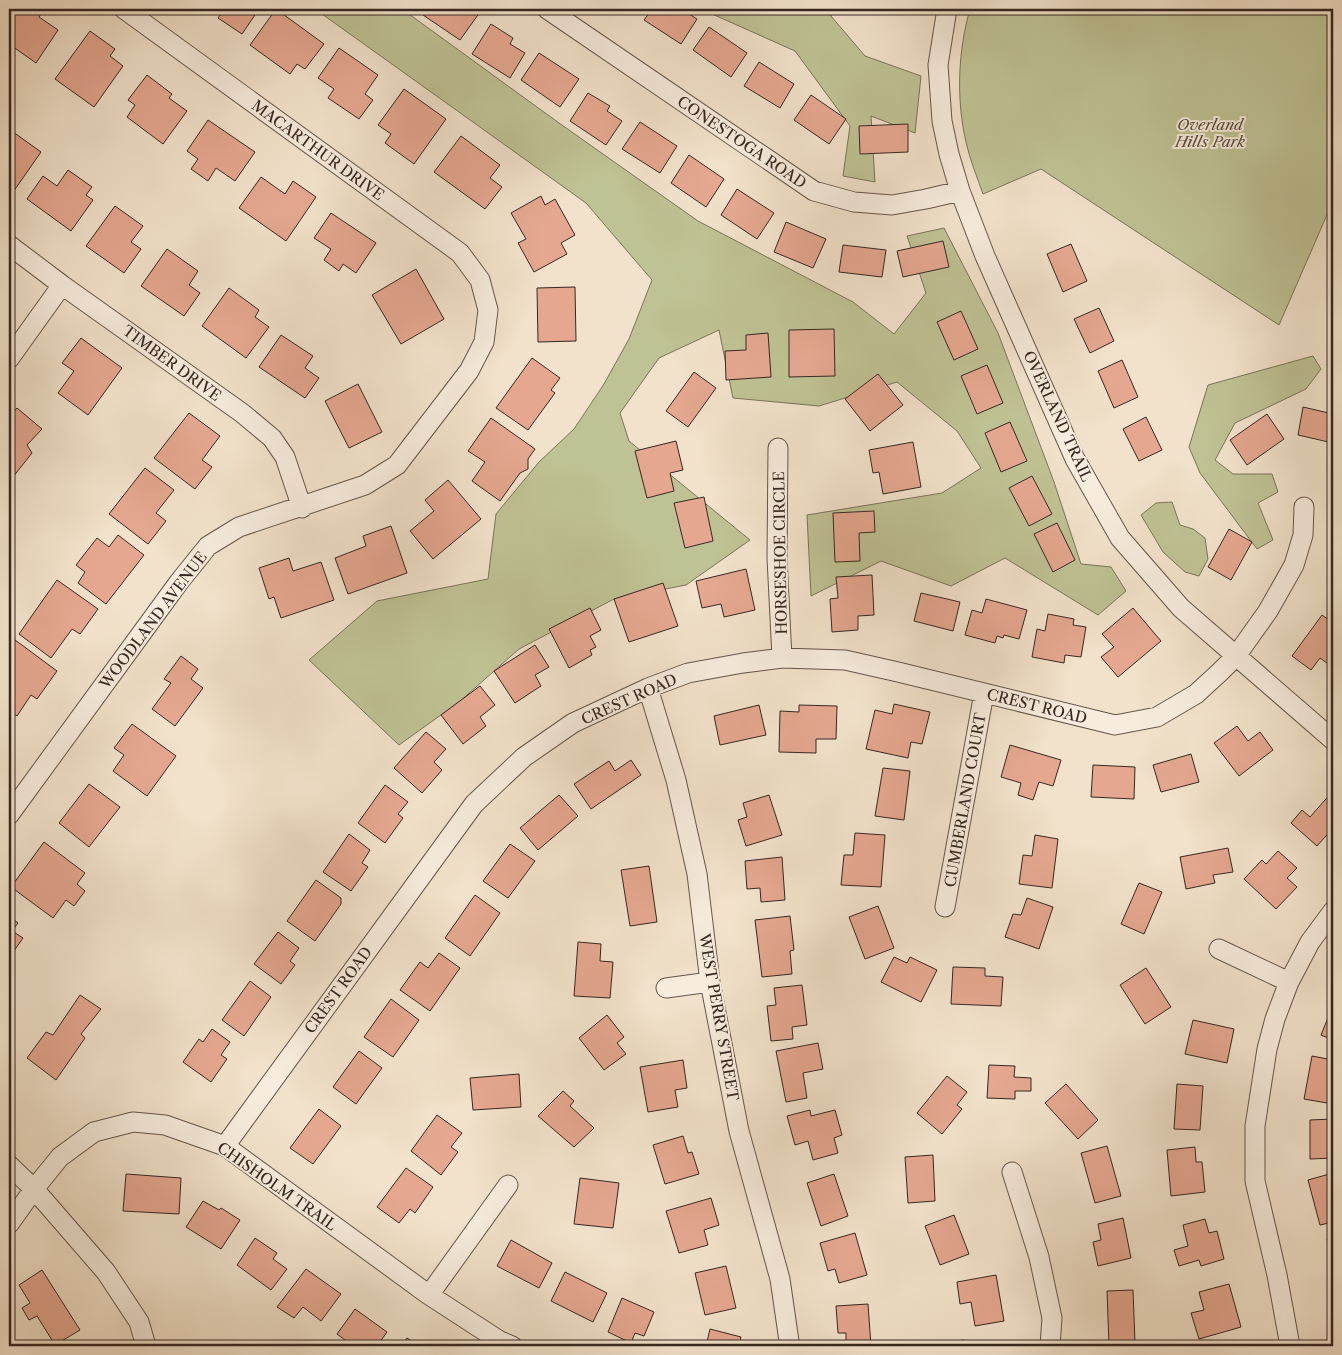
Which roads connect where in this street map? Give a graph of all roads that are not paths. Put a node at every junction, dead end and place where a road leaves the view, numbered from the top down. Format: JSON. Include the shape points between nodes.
{"nodes":[{"id":1,"x":124,"y":9,"type":"edge"},
{"id":2,"x":547,"y":9,"type":"edge"},
{"id":3,"x":947,"y":9,"type":"edge"},
{"id":4,"x":960,"y":191,"type":"junction"},
{"id":5,"x":9,"y":245,"type":"edge"},
{"id":6,"x":62,"y":285,"type":"junction"},
{"id":7,"x":488,"y":310,"type":"joint"},
{"id":8,"x":9,"y":359,"type":"edge"},
{"id":9,"x":778,"y":448,"type":"dead end"},
{"id":10,"x":1304,"y":507,"type":"dead end"},
{"id":11,"x":302,"y":508,"type":"junction"},
{"id":12,"x":1236,"y":656,"type":"junction"},
{"id":13,"x":782,"y":658,"type":"junction"},
{"id":14,"x":648,"y":688,"type":"junction"},
{"id":15,"x":984,"y":694,"type":"junction"},
{"id":16,"x":1333,"y":740,"type":"edge"},
{"id":17,"x":9,"y":814,"type":"edge"},
{"id":18,"x":946,"y":907,"type":"dead end"},
{"id":19,"x":1333,"y":911,"type":"edge"},
{"id":20,"x":1219,"y":949,"type":"dead end"},
{"id":21,"x":710,"y":982,"type":"junction"},
{"id":22,"x":1289,"y":982,"type":"junction"},
{"id":23,"x":666,"y":988,"type":"dead end"},
{"id":24,"x":225,"y":1146,"type":"junction"},
{"id":25,"x":9,"y":1165,"type":"edge"},
{"id":26,"x":1012,"y":1172,"type":"dead end"},
{"id":27,"x":508,"y":1185,"type":"dead end"},
{"id":28,"x":34,"y":1189,"type":"junction"},
{"id":29,"x":9,"y":1224,"type":"edge"},
{"id":30,"x":429,"y":1295,"type":"junction"},
{"id":31,"x":146,"y":1346,"type":"edge"},
{"id":32,"x":512,"y":1346,"type":"edge"},
{"id":33,"x":789,"y":1346,"type":"edge"},
{"id":34,"x":1050,"y":1346,"type":"edge"},
{"id":35,"x":1290,"y":1346,"type":"edge"}],
"edges":[{"from":1,"to":7,"type":"street","name":"MACARTHUR DRIVE","via":[[460,253],[480,280]]},
{"from":2,"to":4,"type":"street","name":"CONESTOGA ROAD","via":[[814,190],[854,202],[892,205]]},
{"from":3,"to":4,"type":"street","name":"OVERLAND TRAIL","via":[[938,65],[942,120]]},
{"from":4,"to":12,"type":"street","name":"OVERLAND TRAIL","via":[[985,256],[1075,459],[1120,538],[1181,608]]},
{"from":5,"to":6,"type":"street","name":"TIMBER DRIVE"},
{"from":6,"to":8,"type":"street"},
{"from":6,"to":11,"type":"street","name":"TIMBER DRIVE","via":[[242,413],[272,438],[285,458]]},
{"from":7,"to":11,"type":"street","name":"WOODLAND AVENUE","via":[[484,342],[469,371],[397,465],[365,486]]},
{"from":9,"to":13,"type":"street","name":"HORSESHOE CIRCLE","via":[[777,558]]},
{"from":10,"to":12,"type":"street","name":"CREST ROAD","via":[[1303,535],[1294,565],[1268,611]]},
{"from":11,"to":17,"type":"street","name":"WOODLAND AVENUE","via":[[239,527],[208,546]]},
{"from":12,"to":15,"type":"street","name":"CREST ROAD","via":[[1196,694],[1157,717],[1115,725]]},
{"from":12,"to":16,"type":"street","name":"OVERLAND TRAIL"},
{"from":13,"to":14,"type":"street","name":"CREST ROAD","via":[[688,674]]},
{"from":13,"to":15,"type":"street","name":"CREST ROAD","via":[[845,660]]},
{"from":14,"to":21,"type":"street","name":"WEST PERRY STREET","via":[[676,780],[698,874]]},
{"from":14,"to":24,"type":"street","name":"CREST ROAD","via":[[573,724],[524,757],[474,804]]},
{"from":15,"to":18,"type":"street","name":"CUMBERLAND COURT"},
{"from":19,"to":22,"type":"street","via":[[1310,942]]},
{"from":20,"to":22,"type":"street"},
{"from":21,"to":23,"type":"street"},
{"from":21,"to":33,"type":"street","name":"WEST PERRY STREET","via":[[739,1131],[780,1279]]},
{"from":22,"to":35,"type":"street","via":[[1268,1048],[1255,1126],[1254,1181]]},
{"from":24,"to":28,"type":"street","name":"CHISHOLM TRAIL","via":[[165,1124],[133,1122],[94,1132],[60,1158]]},
{"from":24,"to":30,"type":"street","name":"CHISHOLM TRAIL"},
{"from":25,"to":28,"type":"street"},
{"from":26,"to":34,"type":"street","via":[[1039,1257],[1052,1318]]},
{"from":27,"to":30,"type":"street"},
{"from":28,"to":29,"type":"street","name":"CHISHOLM TRAIL"},
{"from":28,"to":31,"type":"street","via":[[106,1272],[139,1322]]},
{"from":30,"to":32,"type":"street","name":"CHISHOLM TRAIL"}]}
